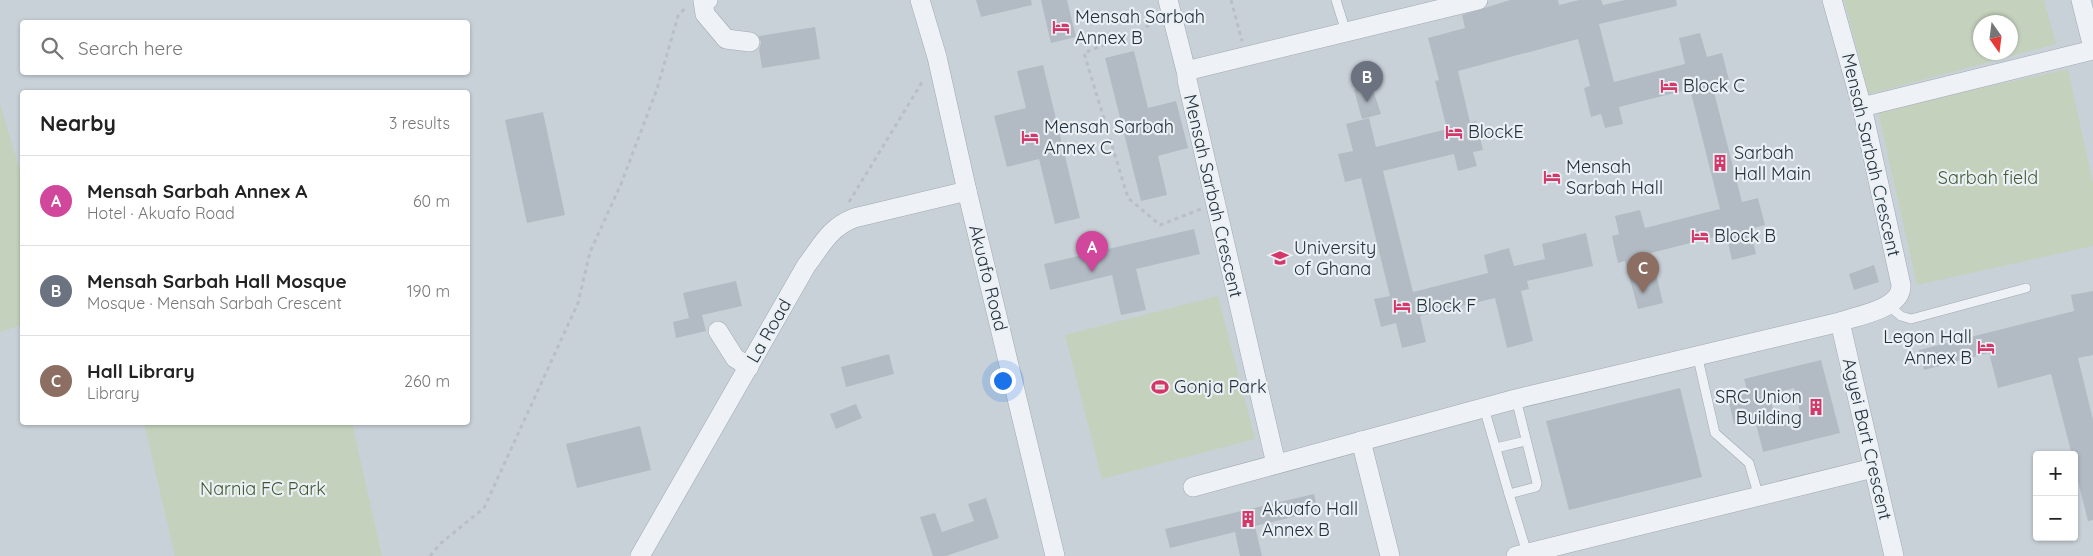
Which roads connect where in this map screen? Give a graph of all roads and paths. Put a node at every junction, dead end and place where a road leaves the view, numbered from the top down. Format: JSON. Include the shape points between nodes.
{"nodes":[{"id":1,"x":705,"y":0,"type":"edge"},
{"id":2,"x":920,"y":0,"type":"edge"},
{"id":3,"x":1231,"y":0,"type":"edge"},
{"id":4,"x":1336,"y":0,"type":"edge"},
{"id":5,"x":1478,"y":0,"type":"edge"},
{"id":6,"x":1832,"y":0,"type":"edge"},
{"id":7,"x":2081,"y":0,"type":"edge"},
{"id":8,"x":1169,"y":6,"type":"edge"},
{"id":9,"x":1346,"y":32,"type":"junction"},
{"id":10,"x":750,"y":42,"type":"dead end"},
{"id":11,"x":2093,"y":49,"type":"edge"},
{"id":12,"x":1246,"y":56,"type":"junction"},
{"id":13,"x":937,"y":57,"type":"junction"},
{"id":14,"x":1187,"y":75,"type":"junction"},
{"id":15,"x":1862,"y":107,"type":"junction"},
{"id":16,"x":967,"y":191,"type":"junction"},
{"id":17,"x":1215,"y":204,"type":"junction"},
{"id":18,"x":832,"y":230,"type":"junction"},
{"id":19,"x":2026,"y":288,"type":"dead end"},
{"id":20,"x":1888,"y":306,"type":"junction"},
{"id":21,"x":1840,"y":322,"type":"junction"},
{"id":22,"x":718,"y":331,"type":"dead end"},
{"id":23,"x":1697,"y":354,"type":"junction"},
{"id":24,"x":749,"y":367,"type":"junction"},
{"id":25,"x":1516,"y":399,"type":"junction"},
{"id":26,"x":1484,"y":408,"type":"junction"},
{"id":27,"x":1361,"y":440,"type":"junction"},
{"id":28,"x":1526,"y":441,"type":"junction"},
{"id":29,"x":1496,"y":448,"type":"junction"},
{"id":30,"x":1276,"y":464,"type":"junction"},
{"id":31,"x":1873,"y":468,"type":"junction"},
{"id":32,"x":1193,"y":487,"type":"dead end"},
{"id":33,"x":1509,"y":494,"type":"junction"},
{"id":34,"x":1760,"y":497,"type":"junction"},
{"id":35,"x":1522,"y":555,"type":"edge"},
{"id":36,"x":430,"y":556,"type":"edge"},
{"id":37,"x":640,"y":556,"type":"edge"},
{"id":38,"x":1055,"y":556,"type":"edge"},
{"id":39,"x":1390,"y":556,"type":"edge"},
{"id":40,"x":1894,"y":556,"type":"edge"}],
"edges":[{"from":1,"to":10,"type":"street","via":[[705,14],[726,39]]},
{"from":1,"to":36,"type":"path","via":[[685,7],[678,16],[657,89],[621,184],[590,252],[578,304],[484,508]]},
{"from":2,"to":13,"type":"street","name":"Akuafo Road"},
{"from":3,"to":12,"type":"path"},
{"from":4,"to":9,"type":"lane"},
{"from":5,"to":9,"type":"street","name":"Mensah Sarbah Crescent"},
{"from":6,"to":15,"type":"street","name":"Mensah Sarbah Crescent"},
{"from":7,"to":11,"type":"street"},
{"from":8,"to":14,"type":"street"},
{"from":8,"to":17,"type":"path","via":[[1143,29],[1084,54],[1128,198],[1160,224]]},
{"from":9,"to":12,"type":"street","name":"Mensah Sarbah Crescent"},
{"from":11,"to":15,"type":"street"},
{"from":12,"to":14,"type":"street","name":"Mensah Sarbah Crescent","via":[[1190,70]]},
{"from":13,"to":16,"type":"street","name":"Akuafo Road"},
{"from":13,"to":18,"type":"path"},
{"from":14,"to":17,"type":"street","name":"Mensah Sarbah Crescent"},
{"from":15,"to":20,"type":"street","name":"Mensah Sarbah Crescent","via":[[1902,293]]},
{"from":16,"to":18,"type":"street","name":"La Road","via":[[854,218]]},
{"from":16,"to":38,"type":"street","name":"Akuafo Road"},
{"from":17,"to":30,"type":"street","name":"Mensah Sarbah Crescent"},
{"from":18,"to":24,"type":"street","name":"La Road","via":[[806,266]]},
{"from":19,"to":20,"type":"lane","via":[[1911,319]]},
{"from":20,"to":21,"type":"street"},
{"from":21,"to":23,"type":"street"},
{"from":21,"to":31,"type":"street","name":"Agyei Bart Crescent"},
{"from":22,"to":24,"type":"street","via":[[735,358]]},
{"from":23,"to":25,"type":"street"},
{"from":23,"to":34,"type":"lane","via":[[1716,433],[1749,462]]},
{"from":24,"to":37,"type":"street","name":"La Road"},
{"from":25,"to":26,"type":"street"},
{"from":25,"to":28,"type":"lane"},
{"from":26,"to":27,"type":"street"},
{"from":26,"to":29,"type":"lane"},
{"from":27,"to":30,"type":"street"},
{"from":27,"to":39,"type":"street"},
{"from":28,"to":29,"type":"lane"},
{"from":28,"to":33,"type":"lane","via":[[1537,484]]},
{"from":29,"to":33,"type":"lane"},
{"from":30,"to":32,"type":"street"},
{"from":31,"to":34,"type":"street"},
{"from":31,"to":40,"type":"street","name":"Agyei Bart Crescent"},
{"from":33,"to":35,"type":"lane"},
{"from":34,"to":35,"type":"street"}]}
